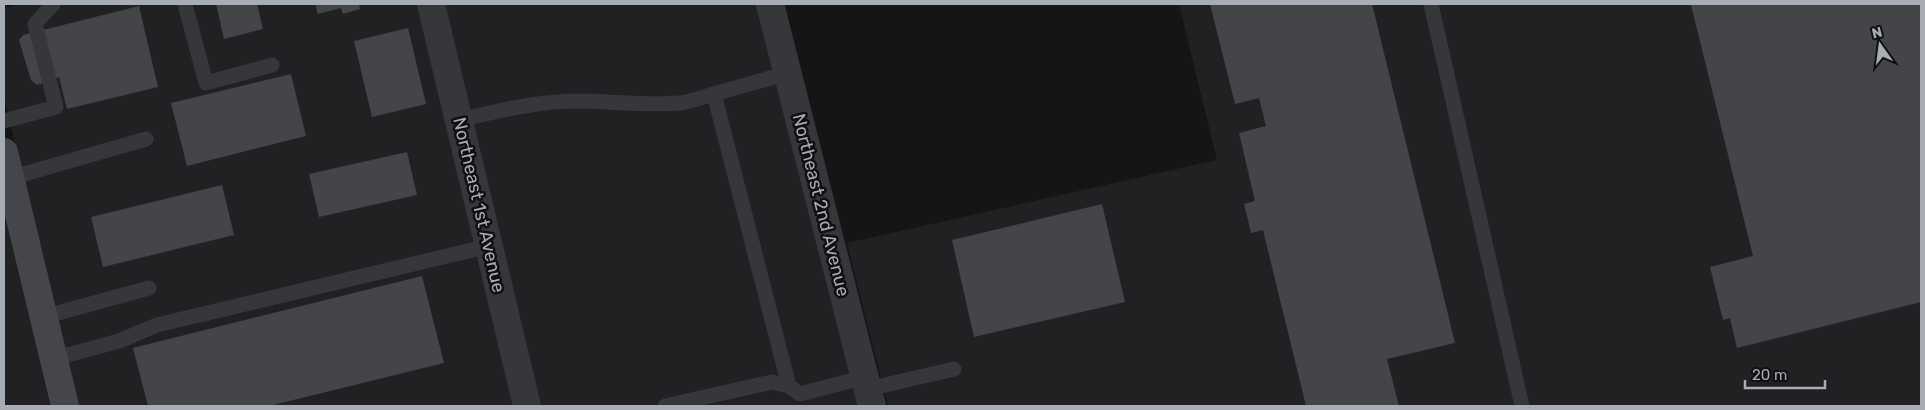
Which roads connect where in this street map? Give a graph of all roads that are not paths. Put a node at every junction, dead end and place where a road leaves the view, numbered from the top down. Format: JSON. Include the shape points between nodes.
{"nodes":[{"id":1,"x":53,"y":4,"type":"edge"},
{"id":2,"x":185,"y":4,"type":"edge"},
{"id":3,"x":431,"y":4,"type":"edge"},
{"id":4,"x":770,"y":4,"type":"edge"},
{"id":5,"x":1431,"y":4,"type":"edge"},
{"id":6,"x":272,"y":65,"type":"dead end"},
{"id":7,"x":788,"y":74,"type":"junction"},
{"id":8,"x":714,"y":94,"type":"junction"},
{"id":9,"x":459,"y":120,"type":"junction"},
{"id":10,"x":4,"y":122,"type":"edge"},
{"id":11,"x":146,"y":138,"type":"dead end"},
{"id":12,"x":7,"y":175,"type":"edge"},
{"id":13,"x":489,"y":246,"type":"junction"},
{"id":14,"x":149,"y":288,"type":"dead end"},
{"id":15,"x":43,"y":316,"type":"junction"},
{"id":16,"x":53,"y":358,"type":"junction"},
{"id":17,"x":954,"y":369,"type":"dead end"},
{"id":18,"x":790,"y":386,"type":"junction"},
{"id":19,"x":868,"y":391,"type":"edge"},
{"id":20,"x":65,"y":406,"type":"edge"},
{"id":21,"x":527,"y":406,"type":"edge"},
{"id":22,"x":665,"y":406,"type":"edge"},
{"id":23,"x":1522,"y":406,"type":"edge"}],
"edges":[{"from":1,"to":10,"type":"lane","via":[[35,24],[56,107]]},
{"from":2,"to":6,"type":"lane","via":[[206,83]]},
{"from":3,"to":9,"type":"street","name":"Northeast 1st Avenue"},
{"from":4,"to":7,"type":"street","name":"Northeast 2nd Avenue"},
{"from":5,"to":23,"type":"lane"},
{"from":7,"to":8,"type":"lane"},
{"from":7,"to":19,"type":"street","name":"Northeast 2nd Avenue"},
{"from":8,"to":9,"type":"lane","via":[[682,103],[546,103]]},
{"from":8,"to":18,"type":"lane"},
{"from":9,"to":13,"type":"street","name":"Northeast 1st Avenue"},
{"from":11,"to":12,"type":"lane"},
{"from":12,"to":15,"type":"main road"},
{"from":13,"to":16,"type":"lane","via":[[157,325],[119,341]]},
{"from":13,"to":21,"type":"street","name":"Northeast 1st Avenue"},
{"from":14,"to":15,"type":"lane"},
{"from":15,"to":16,"type":"main road"},
{"from":16,"to":20,"type":"main road"},
{"from":17,"to":19,"type":"lane"},
{"from":18,"to":19,"type":"lane","via":[[800,394]]},
{"from":18,"to":22,"type":"lane","via":[[772,382]]}]}
